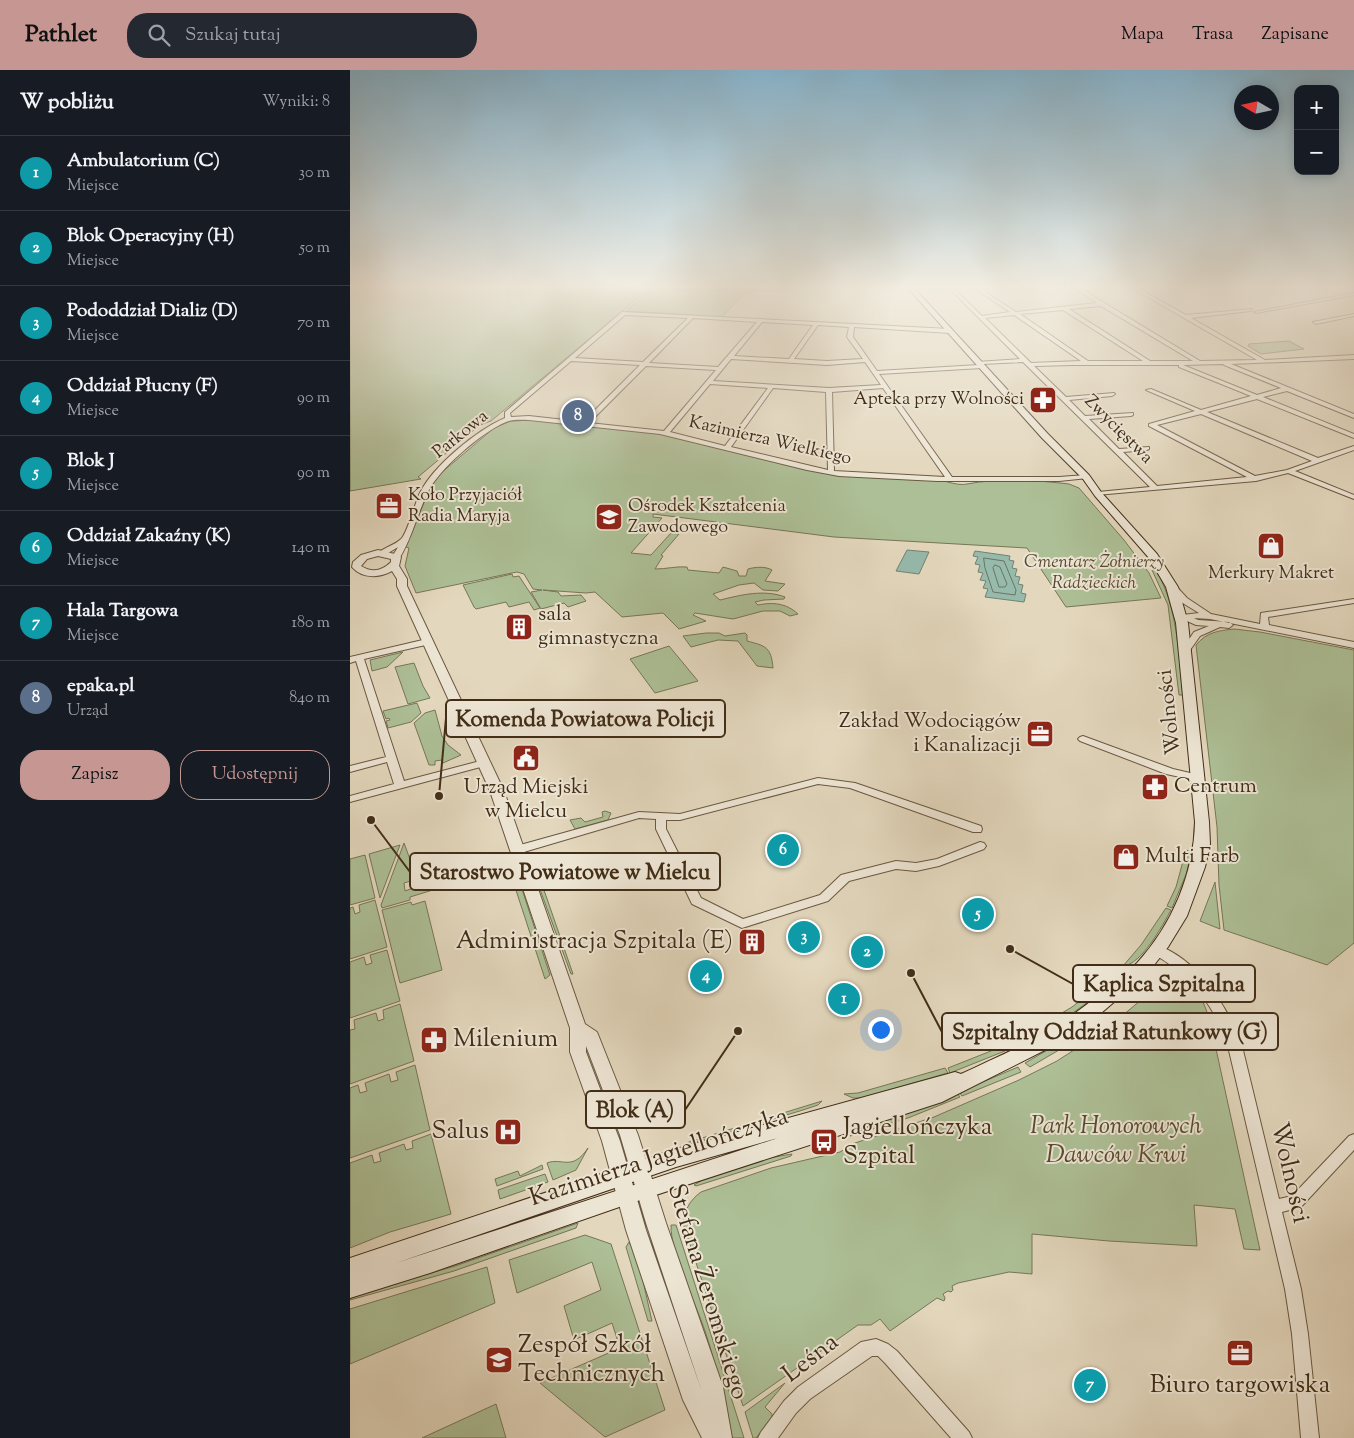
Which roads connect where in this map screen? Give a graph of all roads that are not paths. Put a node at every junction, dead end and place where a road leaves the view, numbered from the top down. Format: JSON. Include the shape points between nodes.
{"nodes":[{"id":1,"x":578,"y":352,"type":"edge"},
{"id":2,"x":656,"y":352,"type":"edge"},
{"id":3,"x":734,"y":352,"type":"edge"},
{"id":4,"x":796,"y":352,"type":"edge"},
{"id":5,"x":861,"y":352,"type":"edge"},
{"id":6,"x":970,"y":352,"type":"edge"},
{"id":7,"x":1018,"y":352,"type":"edge"},
{"id":8,"x":1071,"y":352,"type":"edge"},
{"id":9,"x":1131,"y":352,"type":"edge"},
{"id":10,"x":1181,"y":352,"type":"edge"},
{"id":11,"x":1247,"y":352,"type":"edge"},
{"id":12,"x":730,"y":357,"type":"junction"},
{"id":13,"x":1352,"y":358,"type":"edge"},
{"id":14,"x":570,"y":359,"type":"junction"},
{"id":15,"x":867,"y":360,"type":"junction"},
{"id":16,"x":1026,"y":360,"type":"junction"},
{"id":17,"x":790,"y":361,"type":"junction"},
{"id":18,"x":1263,"y":361,"type":"junction"},
{"id":19,"x":1086,"y":362,"type":"junction"},
{"id":20,"x":1199,"y":363,"type":"junction"},
{"id":21,"x":1225,"y":363,"type":"junction"},
{"id":22,"x":644,"y":364,"type":"junction"},
{"id":23,"x":981,"y":364,"type":"junction"},
{"id":24,"x":1150,"y":364,"type":"junction"},
{"id":25,"x":1179,"y":364,"type":"junction"},
{"id":26,"x":1031,"y":365,"type":"junction"},
{"id":27,"x":720,"y":369,"type":"junction"},
{"id":28,"x":876,"y":373,"type":"junction"},
{"id":29,"x":709,"y":382,"type":"junction"},
{"id":30,"x":772,"y":386,"type":"junction"},
{"id":31,"x":885,"y":386,"type":"junction"},
{"id":32,"x":1286,"y":389,"type":"junction"},
{"id":33,"x":829,"y":390,"type":"junction"},
{"id":34,"x":1149,"y":390,"type":"dead end"},
{"id":35,"x":1112,"y":394,"type":"dead end"},
{"id":36,"x":1256,"y":396,"type":"junction"},
{"id":37,"x":1065,"y":399,"type":"junction"},
{"id":38,"x":1201,"y":412,"type":"junction"},
{"id":39,"x":1131,"y":414,"type":"dead end"},
{"id":40,"x":1354,"y":416,"type":"edge"},
{"id":41,"x":1084,"y":418,"type":"junction"},
{"id":42,"x":508,"y":419,"type":"junction"},
{"id":43,"x":585,"y":423,"type":"junction"},
{"id":44,"x":666,"y":433,"type":"junction"},
{"id":45,"x":1354,"y":436,"type":"edge"},
{"id":46,"x":727,"y":448,"type":"junction"},
{"id":47,"x":1147,"y":448,"type":"dead end"},
{"id":48,"x":1354,"y":448,"type":"edge"},
{"id":49,"x":1118,"y":451,"type":"junction"},
{"id":50,"x":1319,"y":460,"type":"junction"},
{"id":51,"x":1289,"y":471,"type":"junction"},
{"id":52,"x":830,"y":473,"type":"junction"},
{"id":53,"x":1083,"y":478,"type":"junction"},
{"id":54,"x":950,"y":479,"type":"junction"},
{"id":55,"x":1256,"y":479,"type":"junction"},
{"id":56,"x":1156,"y":489,"type":"junction"},
{"id":57,"x":1098,"y":494,"type":"junction"},
{"id":58,"x":1354,"y":497,"type":"edge"},
{"id":59,"x":404,"y":541,"type":"junction"},
{"id":60,"x":382,"y":553,"type":"junction"},
{"id":61,"x":355,"y":560,"type":"edge"},
{"id":62,"x":395,"y":561,"type":"junction"},
{"id":63,"x":379,"y":573,"type":"junction"},
{"id":64,"x":402,"y":586,"type":"junction"},
{"id":65,"x":1172,"y":587,"type":"junction"},
{"id":66,"x":1354,"y":601,"type":"edge"},
{"id":67,"x":1210,"y":616,"type":"junction"},
{"id":68,"x":1182,"y":617,"type":"junction"},
{"id":69,"x":1228,"y":625,"type":"junction"},
{"id":70,"x":1265,"y":628,"type":"junction"},
{"id":71,"x":427,"y":642,"type":"junction"},
{"id":72,"x":1354,"y":645,"type":"edge"},
{"id":73,"x":1185,"y":651,"type":"junction"},
{"id":74,"x":355,"y":659,"type":"edge"},
{"id":75,"x":1083,"y":739,"type":"dead end"},
{"id":76,"x":392,"y":758,"type":"junction"},
{"id":77,"x":484,"y":764,"type":"junction"},
{"id":78,"x":350,"y":769,"type":"edge"},
{"id":79,"x":1199,"y":778,"type":"junction"},
{"id":80,"x":400,"y":786,"type":"junction"},
{"id":81,"x":350,"y":799,"type":"edge"},
{"id":82,"x":661,"y":817,"type":"junction"},
{"id":83,"x":977,"y":829,"type":"dead end"},
{"id":84,"x":980,"y":846,"type":"dead end"},
{"id":85,"x":517,"y":850,"type":"junction"},
{"id":86,"x":1159,"y":947,"type":"junction"},
{"id":87,"x":578,"y":1028,"type":"junction"},
{"id":88,"x":1354,"y":1140,"type":"edge"},
{"id":89,"x":643,"y":1179,"type":"junction"},
{"id":90,"x":622,"y":1186,"type":"junction"},
{"id":91,"x":1273,"y":1207,"type":"junction"},
{"id":92,"x":350,"y":1268,"type":"edge"},
{"id":93,"x":350,"y":1287,"type":"edge"},
{"id":94,"x":714,"y":1438,"type":"edge"},
{"id":95,"x":721,"y":1438,"type":"edge"},
{"id":96,"x":767,"y":1438,"type":"edge"},
{"id":97,"x":962,"y":1438,"type":"edge"},
{"id":98,"x":1310,"y":1438,"type":"edge"}],
"edges":[{"from":1,"to":14,"type":"street","name":"Parkowa"},
{"from":2,"to":22,"type":"street"},
{"from":3,"to":12,"type":"street"},
{"from":4,"to":17,"type":"street"},
{"from":5,"to":15,"type":"street"},
{"from":6,"to":23,"type":"main road","name":"Wolności"},
{"from":7,"to":16,"type":"street","name":"Zwycięstwa"},
{"from":8,"to":19,"type":"street"},
{"from":9,"to":24,"type":"street"},
{"from":10,"to":20,"type":"street"},
{"from":11,"to":18,"type":"street"},
{"from":12,"to":17,"type":"street"},
{"from":12,"to":27,"type":"street"},
{"from":13,"to":18,"type":"street"},
{"from":14,"to":22,"type":"street"},
{"from":14,"to":42,"type":"street","name":"Parkowa","via":[[507,413]]},
{"from":15,"to":17,"type":"street"},
{"from":15,"to":28,"type":"street"},
{"from":16,"to":23,"type":"street"},
{"from":16,"to":26,"type":"street","name":"Zwycięstwa"},
{"from":18,"to":21,"type":"street"},
{"from":19,"to":24,"type":"street"},
{"from":19,"to":26,"type":"street"},
{"from":20,"to":21,"type":"street"},
{"from":20,"to":25,"type":"street"},
{"from":21,"to":32,"type":"street"},
{"from":22,"to":27,"type":"street"},
{"from":22,"to":43,"type":"street"},
{"from":23,"to":28,"type":"street"},
{"from":23,"to":53,"type":"main road","name":"Wolności","via":[[1046,436],[1057,453]]},
{"from":24,"to":25,"type":"street"},
{"from":25,"to":36,"type":"street"},
{"from":26,"to":37,"type":"street","name":"Zwycięstwa"},
{"from":27,"to":29,"type":"street"},
{"from":28,"to":31,"type":"street"},
{"from":29,"to":30,"type":"street"},
{"from":29,"to":44,"type":"street"},
{"from":30,"to":33,"type":"street"},
{"from":30,"to":46,"type":"street"},
{"from":31,"to":33,"type":"street"},
{"from":31,"to":54,"type":"street"},
{"from":32,"to":36,"type":"street"},
{"from":32,"to":40,"type":"street"},
{"from":33,"to":52,"type":"street"},
{"from":34,"to":38,"type":"street"},
{"from":35,"to":37,"type":"street"},
{"from":36,"to":38,"type":"street"},
{"from":36,"to":45,"type":"street"},
{"from":37,"to":41,"type":"street","name":"Zwycięstwa"},
{"from":38,"to":50,"type":"street"},
{"from":38,"to":55,"type":"street","via":[[1153,425]]},
{"from":39,"to":41,"type":"street"},
{"from":41,"to":49,"type":"street","name":"Zwycięstwa"},
{"from":42,"to":43,"type":"street","name":"Kazimierza Wielkiego"},
{"from":42,"to":59,"type":"street","name":"Parkowa","via":[[492,426],[433,477]]},
{"from":43,"to":44,"type":"street","name":"Kazimierza Wielkiego"},
{"from":44,"to":46,"type":"street","name":"Kazimierza Wielkiego"},
{"from":46,"to":52,"type":"street","name":"Kazimierza Wielkiego"},
{"from":47,"to":49,"type":"street"},
{"from":48,"to":50,"type":"street"},
{"from":49,"to":56,"type":"street","name":"Zwycięstwa"},
{"from":50,"to":51,"type":"street"},
{"from":51,"to":55,"type":"street"},
{"from":51,"to":58,"type":"street"},
{"from":52,"to":54,"type":"street","name":"Kazimierza Wielkiego"},
{"from":53,"to":54,"type":"street","name":"Kazimierza Wielkiego"},
{"from":53,"to":57,"type":"main road","name":"Wolności"},
{"from":55,"to":56,"type":"street"},
{"from":56,"to":57,"type":"street"},
{"from":57,"to":65,"type":"main road","name":"Wolności","via":[[1145,546]]},
{"from":59,"to":60,"type":"street"},
{"from":59,"to":62,"type":"street","name":"Parkowa"},
{"from":60,"to":61,"type":"street"},
{"from":60,"to":62,"type":"street"},
{"from":61,"to":63,"type":"street","via":[[360,570]]},
{"from":62,"to":63,"type":"street","via":[[390,569]]},
{"from":62,"to":64,"type":"street","name":"Stefana Żeromskiego"},
{"from":63,"to":64,"type":"street"},
{"from":64,"to":71,"type":"street","name":"Stefana Żeromskiego"},
{"from":65,"to":67,"type":"street","via":[[1184,600]]},
{"from":65,"to":68,"type":"main road","name":"Wolności"},
{"from":66,"to":70,"type":"street","via":[[1264,615]]},
{"from":67,"to":68,"type":"street"},
{"from":67,"to":70,"type":"street"},
{"from":68,"to":69,"type":"street","via":[[1196,622]]},
{"from":68,"to":73,"type":"main road","name":"Wolności"},
{"from":69,"to":70,"type":"street"},
{"from":69,"to":73,"type":"street","via":[[1197,634]]},
{"from":70,"to":72,"type":"street"},
{"from":71,"to":74,"type":"street"},
{"from":71,"to":77,"type":"street","name":"Stefana Żeromskiego"},
{"from":73,"to":79,"type":"main road","name":"Wolności"},
{"from":74,"to":76,"type":"street"},
{"from":75,"to":79,"type":"street","via":[[1170,772]]},
{"from":76,"to":78,"type":"street"},
{"from":76,"to":80,"type":"street"},
{"from":77,"to":80,"type":"street"},
{"from":77,"to":85,"type":"street","name":"Stefana Żeromskiego"},
{"from":79,"to":86,"type":"main road","name":"Wolności","via":[[1202,830],[1198,867],[1179,916]]},
{"from":80,"to":81,"type":"street"},
{"from":82,"to":83,"type":"street","via":[[680,817],[794,786],[831,781],[909,804]]},
{"from":82,"to":84,"type":"street","via":[[661,828],[696,901],[742,924],[824,898],[845,878],[896,865],[916,867],[939,862]]},
{"from":82,"to":85,"type":"street","via":[[639,816]]},
{"from":85,"to":87,"type":"street","name":"Stefana Żeromskiego"},
{"from":86,"to":89,"type":"main road","name":"Kazimierza Jagiellończyka","via":[[1142,968],[1088,1015],[1047,1041],[982,1074],[731,1142]]},
{"from":86,"to":91,"type":"street","name":"Wolności","via":[[1196,977],[1228,1023]]},
{"from":87,"to":89,"type":"street","name":"Stefana Żeromskiego","via":[[591,1037]]},
{"from":87,"to":90,"type":"street","name":"Stefana Żeromskiego","via":[[578,1052],[611,1141]]},
{"from":88,"to":91,"type":"street","via":[[1296,1202]]},
{"from":89,"to":90,"type":"main road","name":"Kazimierza Jagiellończyka"},
{"from":89,"to":95,"type":"street","name":"Stefana Żeromskiego","via":[[712,1387]]},
{"from":90,"to":92,"type":"main road","name":"Kazimierza Jagiellończyka"},
{"from":90,"to":93,"type":"main road","name":"Kazimierza Jagiellończyka","via":[[430,1263]]},
{"from":90,"to":94,"type":"street","name":"Stefana Żeromskiego","via":[[694,1400]]},
{"from":91,"to":98,"type":"street","name":"Wolności","via":[[1293,1290]]},
{"from":96,"to":97,"type":"street","name":"Leśna","via":[[804,1393],[867,1348],[876,1346],[894,1360]]}]}
